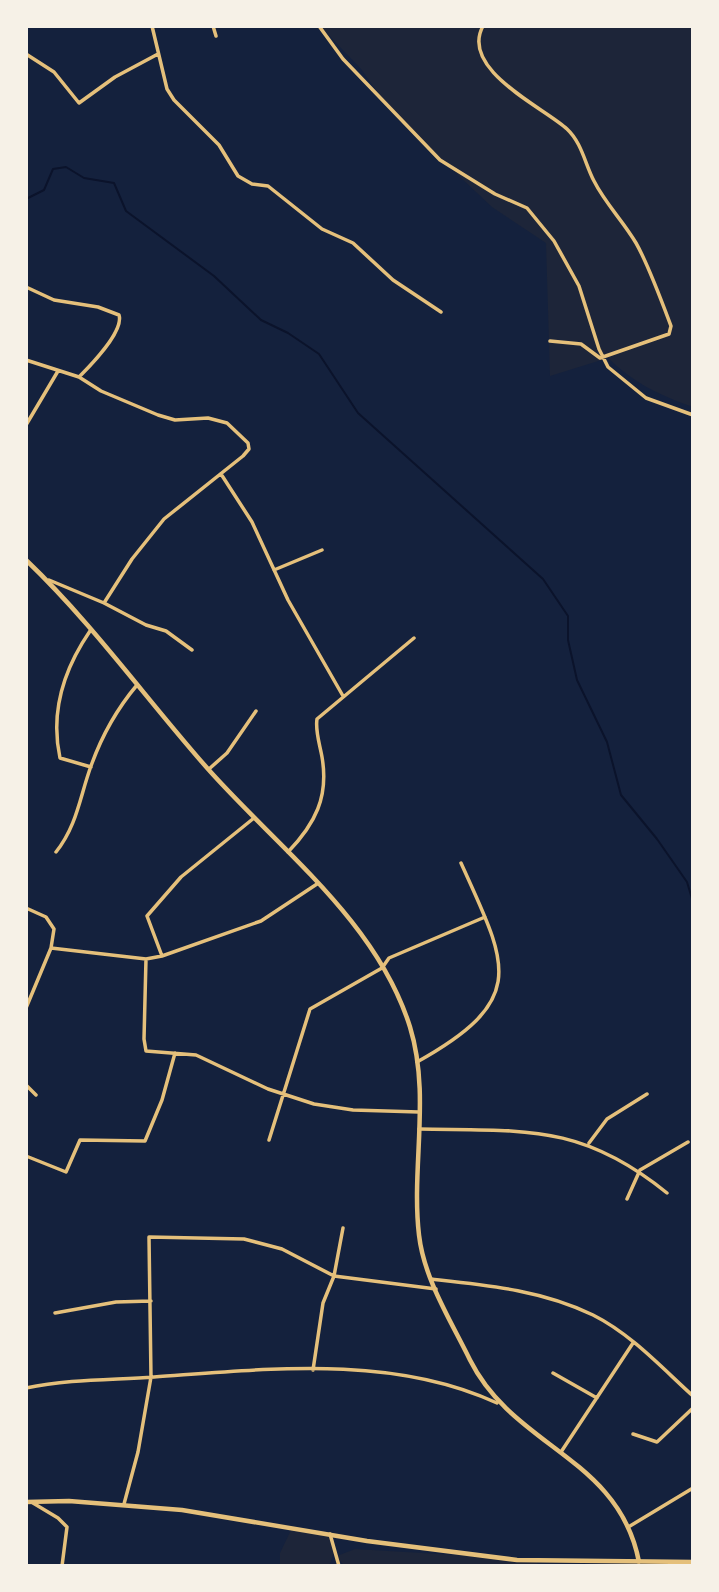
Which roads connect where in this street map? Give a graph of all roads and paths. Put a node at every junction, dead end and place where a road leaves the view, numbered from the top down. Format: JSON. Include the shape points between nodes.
{"nodes":[{"id":1,"x":152,"y":26,"type":"edge"},
{"id":2,"x":213,"y":26,"type":"edge"},
{"id":3,"x":319,"y":26,"type":"edge"},
{"id":4,"x":483,"y":26,"type":"edge"},
{"id":5,"x":216,"y":36,"type":"dead end"},
{"id":6,"x":26,"y":54,"type":"edge"},
{"id":7,"x":158,"y":54,"type":"junction"},
{"id":8,"x":26,"y":287,"type":"edge"},
{"id":9,"x":441,"y":312,"type":"dead end"},
{"id":10,"x":550,"y":341,"type":"dead end"},
{"id":11,"x":602,"y":357,"type":"junction"},
{"id":12,"x":26,"y":360,"type":"edge"},
{"id":13,"x":58,"y":371,"type":"junction"},
{"id":14,"x":79,"y":377,"type":"junction"},
{"id":15,"x":693,"y":415,"type":"edge"},
{"id":16,"x":26,"y":425,"type":"edge"},
{"id":17,"x":221,"y":474,"type":"junction"},
{"id":18,"x":322,"y":550,"type":"dead end"},
{"id":19,"x":26,"y":561,"type":"edge"},
{"id":20,"x":274,"y":570,"type":"junction"},
{"id":21,"x":43,"y":578,"type":"junction"},
{"id":22,"x":104,"y":603,"type":"junction"},
{"id":23,"x":90,"y":631,"type":"junction"},
{"id":24,"x":414,"y":638,"type":"dead end"},
{"id":25,"x":192,"y":650,"type":"dead end"},
{"id":26,"x":138,"y":685,"type":"junction"},
{"id":27,"x":343,"y":696,"type":"junction"},
{"id":28,"x":256,"y":711,"type":"dead end"},
{"id":29,"x":90,"y":767,"type":"junction"},
{"id":30,"x":209,"y":769,"type":"junction"},
{"id":31,"x":254,"y":818,"type":"junction"},
{"id":32,"x":56,"y":852,"type":"dead end"},
{"id":33,"x":288,"y":853,"type":"junction"},
{"id":34,"x":461,"y":863,"type":"dead end"},
{"id":35,"x":317,"y":884,"type":"junction"},
{"id":36,"x":26,"y":908,"type":"edge"},
{"id":37,"x":485,"y":917,"type":"junction"},
{"id":38,"x":51,"y":948,"type":"junction"},
{"id":39,"x":162,"y":956,"type":"junction"},
{"id":40,"x":146,"y":958,"type":"junction"},
{"id":41,"x":382,"y":968,"type":"junction"},
{"id":42,"x":26,"y":1008,"type":"edge"},
{"id":43,"x":175,"y":1053,"type":"junction"},
{"id":44,"x":417,"y":1062,"type":"junction"},
{"id":45,"x":26,"y":1085,"type":"edge"},
{"id":46,"x":284,"y":1094,"type":"junction"},
{"id":47,"x":647,"y":1094,"type":"dead end"},
{"id":48,"x":36,"y":1095,"type":"dead end"},
{"id":49,"x":419,"y":1112,"type":"junction"},
{"id":50,"x":419,"y":1129,"type":"junction"},
{"id":51,"x":269,"y":1140,"type":"dead end"},
{"id":52,"x":688,"y":1142,"type":"dead end"},
{"id":53,"x":589,"y":1144,"type":"junction"},
{"id":54,"x":26,"y":1156,"type":"edge"},
{"id":55,"x":639,"y":1171,"type":"junction"},
{"id":56,"x":667,"y":1193,"type":"dead end"},
{"id":57,"x":627,"y":1199,"type":"dead end"},
{"id":58,"x":343,"y":1228,"type":"dead end"},
{"id":59,"x":334,"y":1276,"type":"junction"},
{"id":60,"x":431,"y":1279,"type":"junction"},
{"id":61,"x":436,"y":1289,"type":"junction"},
{"id":62,"x":151,"y":1301,"type":"junction"},
{"id":63,"x":55,"y":1313,"type":"dead end"},
{"id":64,"x":633,"y":1343,"type":"junction"},
{"id":65,"x":313,"y":1370,"type":"junction"},
{"id":66,"x":553,"y":1373,"type":"dead end"},
{"id":67,"x":151,"y":1377,"type":"junction"},
{"id":68,"x":26,"y":1388,"type":"edge"},
{"id":69,"x":693,"y":1396,"type":"edge"},
{"id":70,"x":597,"y":1398,"type":"junction"},
{"id":71,"x":497,"y":1403,"type":"junction"},
{"id":72,"x":693,"y":1408,"type":"edge"},
{"id":73,"x":633,"y":1434,"type":"dead end"},
{"id":74,"x":561,"y":1452,"type":"junction"},
{"id":75,"x":693,"y":1488,"type":"edge"},
{"id":76,"x":29,"y":1502,"type":"edge"},
{"id":77,"x":124,"y":1504,"type":"junction"},
{"id":78,"x":630,"y":1526,"type":"junction"},
{"id":79,"x":330,"y":1534,"type":"junction"},
{"id":80,"x":639,"y":1562,"type":"junction"},
{"id":81,"x":693,"y":1562,"type":"edge"},
{"id":82,"x":62,"y":1566,"type":"edge"},
{"id":83,"x":339,"y":1566,"type":"edge"}],
"edges":[{"from":1,"to":7,"type":"street"},
{"from":2,"to":5,"type":"street"},
{"from":3,"to":11,"type":"street","via":[[343,59],[436,156],[495,194],[527,208],[554,241],[579,286]]},
{"from":4,"to":11,"type":"street","via":[[479,38],[491,69],[512,92],[560,123],[577,141],[598,188],[637,244],[671,326],[668,334]]},
{"from":6,"to":7,"type":"street","via":[[54,72],[79,103]]},
{"from":7,"to":9,"type":"street","via":[[174,100],[219,145],[238,176],[268,187],[322,229],[353,243],[393,280]]},
{"from":8,"to":14,"type":"street","via":[[54,300],[118,315],[119,325]]},
{"from":10,"to":11,"type":"street","via":[[581,344]]},
{"from":11,"to":15,"type":"street","via":[[617,376],[646,397]]},
{"from":12,"to":13,"type":"street"},
{"from":13,"to":14,"type":"street"},
{"from":13,"to":16,"type":"street"},
{"from":14,"to":17,"type":"street","via":[[158,415],[226,423],[249,449]]},
{"from":17,"to":20,"type":"street","via":[[245,509]]},
{"from":17,"to":22,"type":"street","via":[[164,519]]},
{"from":18,"to":20,"type":"street"},
{"from":19,"to":21,"type":"main road"},
{"from":20,"to":27,"type":"street"},
{"from":21,"to":22,"type":"street"},
{"from":21,"to":23,"type":"main road"},
{"from":22,"to":25,"type":"street","via":[[174,635]]},
{"from":23,"to":26,"type":"main road"},
{"from":23,"to":29,"type":"street","via":[[66,673],[56,724],[60,758]]},
{"from":24,"to":27,"type":"street"},
{"from":26,"to":29,"type":"street","via":[[113,718]]},
{"from":26,"to":30,"type":"main road"},
{"from":27,"to":33,"type":"street","via":[[317,719],[323,769],[321,802],[313,824]]},
{"from":28,"to":30,"type":"street","via":[[228,753]]},
{"from":29,"to":32,"type":"street","via":[[76,819]]},
{"from":30,"to":31,"type":"main road"},
{"from":31,"to":33,"type":"main road"},
{"from":31,"to":39,"type":"street","via":[[181,877],[146,916]]},
{"from":33,"to":35,"type":"main road"},
{"from":34,"to":37,"type":"street"},
{"from":35,"to":39,"type":"street","via":[[261,921]]},
{"from":35,"to":41,"type":"main road","via":[[361,932]]},
{"from":36,"to":38,"type":"street","via":[[52,922]]},
{"from":37,"to":41,"type":"street","via":[[389,958]]},
{"from":37,"to":44,"type":"street","via":[[501,969],[497,990],[478,1020]]},
{"from":38,"to":40,"type":"street"},
{"from":38,"to":42,"type":"street"},
{"from":39,"to":40,"type":"street"},
{"from":40,"to":43,"type":"street","via":[[144,1046],[152,1053]]},
{"from":41,"to":44,"type":"main road","via":[[406,1014]]},
{"from":41,"to":46,"type":"street","via":[[310,1009]]},
{"from":43,"to":46,"type":"street","via":[[196,1055]]},
{"from":43,"to":54,"type":"street","via":[[145,1141],[80,1140],[66,1172]]},
{"from":44,"to":49,"type":"main road"},
{"from":45,"to":48,"type":"street"},
{"from":46,"to":49,"type":"street","via":[[329,1108]]},
{"from":46,"to":51,"type":"street"},
{"from":47,"to":53,"type":"street","via":[[607,1119]]},
{"from":49,"to":50,"type":"main road"},
{"from":50,"to":53,"type":"street","via":[[542,1134]]},
{"from":50,"to":60,"type":"main road","via":[[419,1234]]},
{"from":52,"to":55,"type":"street"},
{"from":53,"to":55,"type":"street"},
{"from":55,"to":56,"type":"street"},
{"from":55,"to":57,"type":"street"},
{"from":58,"to":59,"type":"street"},
{"from":59,"to":61,"type":"street"},
{"from":59,"to":62,"type":"street","via":[[264,1243],[154,1236],[148,1242]]},
{"from":59,"to":65,"type":"street","via":[[323,1303]]},
{"from":60,"to":61,"type":"main road"},
{"from":60,"to":64,"type":"street","via":[[541,1296],[593,1315]]},
{"from":61,"to":71,"type":"main road","via":[[470,1361]]},
{"from":62,"to":63,"type":"street"},
{"from":62,"to":67,"type":"street"},
{"from":64,"to":69,"type":"street"},
{"from":64,"to":70,"type":"street"},
{"from":65,"to":67,"type":"street"},
{"from":65,"to":71,"type":"street","via":[[418,1378]]},
{"from":66,"to":70,"type":"street"},
{"from":67,"to":68,"type":"street"},
{"from":67,"to":77,"type":"street"},
{"from":70,"to":74,"type":"street"},
{"from":71,"to":74,"type":"main road"},
{"from":72,"to":73,"type":"street","via":[[657,1443]]},
{"from":74,"to":78,"type":"main road","via":[[600,1486]]},
{"from":75,"to":78,"type":"street"},
{"from":76,"to":77,"type":"main road"},
{"from":76,"to":82,"type":"street","via":[[67,1527]]},
{"from":77,"to":79,"type":"main road"},
{"from":78,"to":80,"type":"main road"},
{"from":79,"to":80,"type":"main road","via":[[517,1560]]},
{"from":79,"to":83,"type":"street"},
{"from":80,"to":81,"type":"main road"}]}
